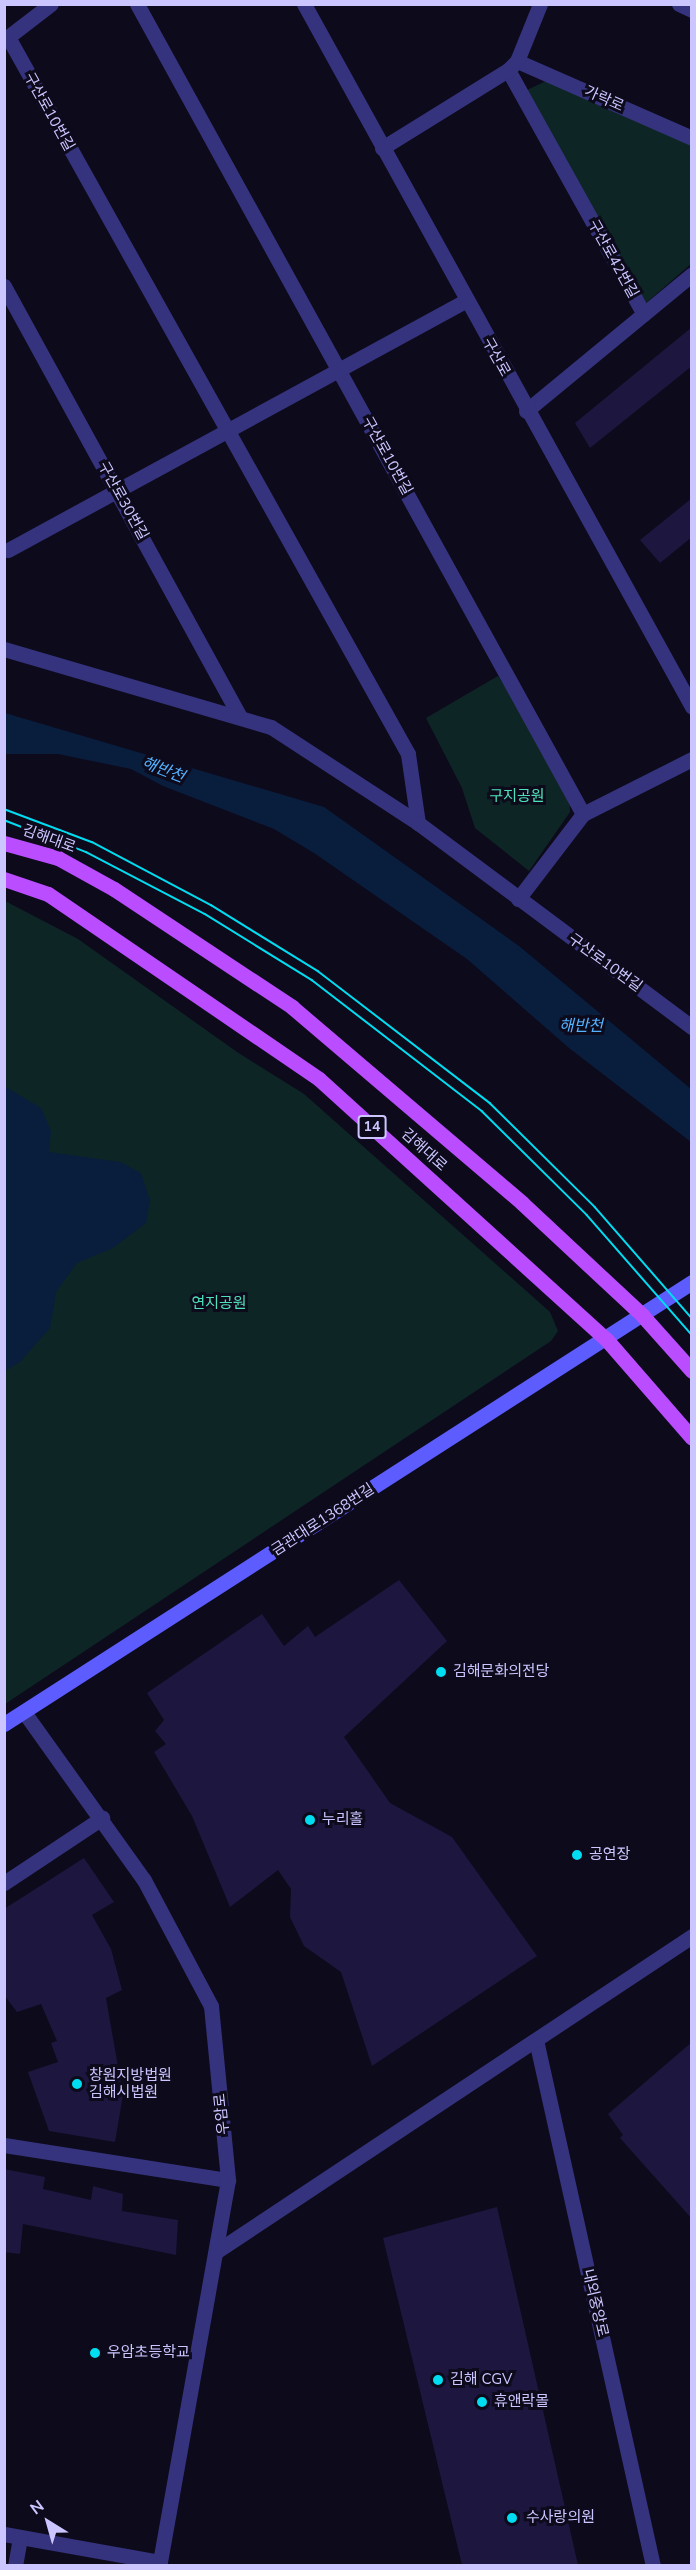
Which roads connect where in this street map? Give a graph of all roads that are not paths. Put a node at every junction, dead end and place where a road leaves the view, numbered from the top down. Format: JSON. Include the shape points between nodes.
{"nodes":[{"id":1,"x":51,"y":4,"type":"edge"},
{"id":2,"x":137,"y":4,"type":"edge"},
{"id":3,"x":304,"y":4,"type":"edge"},
{"id":4,"x":540,"y":4,"type":"edge"},
{"id":5,"x":679,"y":4,"type":"edge"},
{"id":6,"x":692,"y":10,"type":"edge"},
{"id":7,"x":6,"y":38,"type":"edge"},
{"id":8,"x":512,"y":65,"type":"junction"},
{"id":9,"x":692,"y":138,"type":"edge"},
{"id":10,"x":382,"y":148,"type":"junction"},
{"id":11,"x":692,"y":274,"type":"edge"},
{"id":12,"x":4,"y":286,"type":"edge"},
{"id":13,"x":465,"y":301,"type":"junction"},
{"id":14,"x":644,"y":314,"type":"junction"},
{"id":15,"x":339,"y":369,"type":"junction"},
{"id":16,"x":526,"y":411,"type":"junction"},
{"id":17,"x":227,"y":430,"type":"junction"},
{"id":18,"x":117,"y":491,"type":"junction"},
{"id":19,"x":6,"y":552,"type":"edge"},
{"id":20,"x":4,"y":649,"type":"edge"},
{"id":21,"x":692,"y":707,"type":"edge"},
{"id":22,"x":240,"y":717,"type":"junction"},
{"id":23,"x":692,"y":759,"type":"edge"},
{"id":24,"x":583,"y":814,"type":"junction"},
{"id":25,"x":418,"y":823,"type":"junction"},
{"id":26,"x":4,"y":843,"type":"edge"},
{"id":27,"x":4,"y":879,"type":"edge"},
{"id":28,"x":518,"y":899,"type":"junction"},
{"id":29,"x":692,"y":1027,"type":"edge"},
{"id":30,"x":692,"y":1282,"type":"edge"},
{"id":31,"x":642,"y":1315,"type":"junction"},
{"id":32,"x":606,"y":1339,"type":"junction"},
{"id":33,"x":692,"y":1371,"type":"edge"},
{"id":34,"x":692,"y":1438,"type":"edge"},
{"id":35,"x":24,"y":1712,"type":"junction"},
{"id":36,"x":4,"y":1724,"type":"edge"},
{"id":37,"x":102,"y":1818,"type":"junction"},
{"id":38,"x":4,"y":1883,"type":"edge"},
{"id":39,"x":692,"y":1936,"type":"edge"},
{"id":40,"x":536,"y":2040,"type":"junction"},
{"id":41,"x":4,"y":2145,"type":"edge"},
{"id":42,"x":228,"y":2180,"type":"junction"},
{"id":43,"x":217,"y":2251,"type":"junction"},
{"id":44,"x":12,"y":2536,"type":"edge"},
{"id":45,"x":159,"y":2564,"type":"edge"},
{"id":46,"x":15,"y":2565,"type":"edge"},
{"id":47,"x":653,"y":2565,"type":"edge"}],
"edges":[{"from":1,"to":7,"type":"street"},
{"from":2,"to":15,"type":"street","name":"구산로10번길"},
{"from":3,"to":10,"type":"street","name":"구산로"},
{"from":4,"to":8,"type":"street"},
{"from":5,"to":6,"type":"street"},
{"from":7,"to":17,"type":"street","name":"구산로10번길"},
{"from":8,"to":9,"type":"street","name":"가락로"},
{"from":8,"to":10,"type":"street"},
{"from":8,"to":14,"type":"street","name":"구산로42번길"},
{"from":10,"to":13,"type":"street","name":"구산로"},
{"from":11,"to":14,"type":"street"},
{"from":12,"to":18,"type":"street","name":"구산로30번길"},
{"from":13,"to":15,"type":"street"},
{"from":13,"to":16,"type":"street","name":"구산로"},
{"from":14,"to":16,"type":"street","name":"구산로42번길"},
{"from":15,"to":17,"type":"street"},
{"from":15,"to":24,"type":"street","name":"구산로10번길"},
{"from":16,"to":21,"type":"street","name":"구산로"},
{"from":17,"to":18,"type":"street"},
{"from":17,"to":25,"type":"street","name":"구산로10번길","via":[[408,754]]},
{"from":18,"to":19,"type":"street"},
{"from":18,"to":22,"type":"street","name":"구산로30번길"},
{"from":20,"to":22,"type":"street","name":"구산로10번길"},
{"from":22,"to":25,"type":"street","name":"구산로10번길","via":[[271,727]]},
{"from":23,"to":24,"type":"street"},
{"from":24,"to":28,"type":"street"},
{"from":25,"to":28,"type":"street","name":"구산로10번길"},
{"from":26,"to":31,"type":"main road","name":"김해대로","via":[[58,858],[114,889],[292,1007],[522,1203]]},
{"from":27,"to":32,"type":"main road","name":"김해대로","number":"14","via":[[48,894],[319,1079]]},
{"from":28,"to":29,"type":"street","name":"구산로10번길"},
{"from":30,"to":31,"type":"main road","name":"금관대로1368번길"},
{"from":31,"to":32,"type":"main road","name":"금관대로1368번길"},
{"from":31,"to":33,"type":"main road","name":"김해대로"},
{"from":32,"to":34,"type":"main road","name":"김해대로","number":"14"},
{"from":32,"to":35,"type":"main road","name":"금관대로1368번길"},
{"from":35,"to":36,"type":"main road","name":"금관대로1368번길"},
{"from":35,"to":37,"type":"street","name":"우암로"},
{"from":37,"to":38,"type":"street"},
{"from":37,"to":42,"type":"street","name":"우암로","via":[[144,1881],[211,2006]]},
{"from":39,"to":40,"type":"street"},
{"from":40,"to":43,"type":"street"},
{"from":40,"to":47,"type":"street","name":"내외중앙로"},
{"from":41,"to":42,"type":"street"},
{"from":42,"to":43,"type":"street","name":"우암로"},
{"from":43,"to":45,"type":"street","name":"우암로"},
{"from":44,"to":45,"type":"street"},
{"from":44,"to":46,"type":"street"}]}
